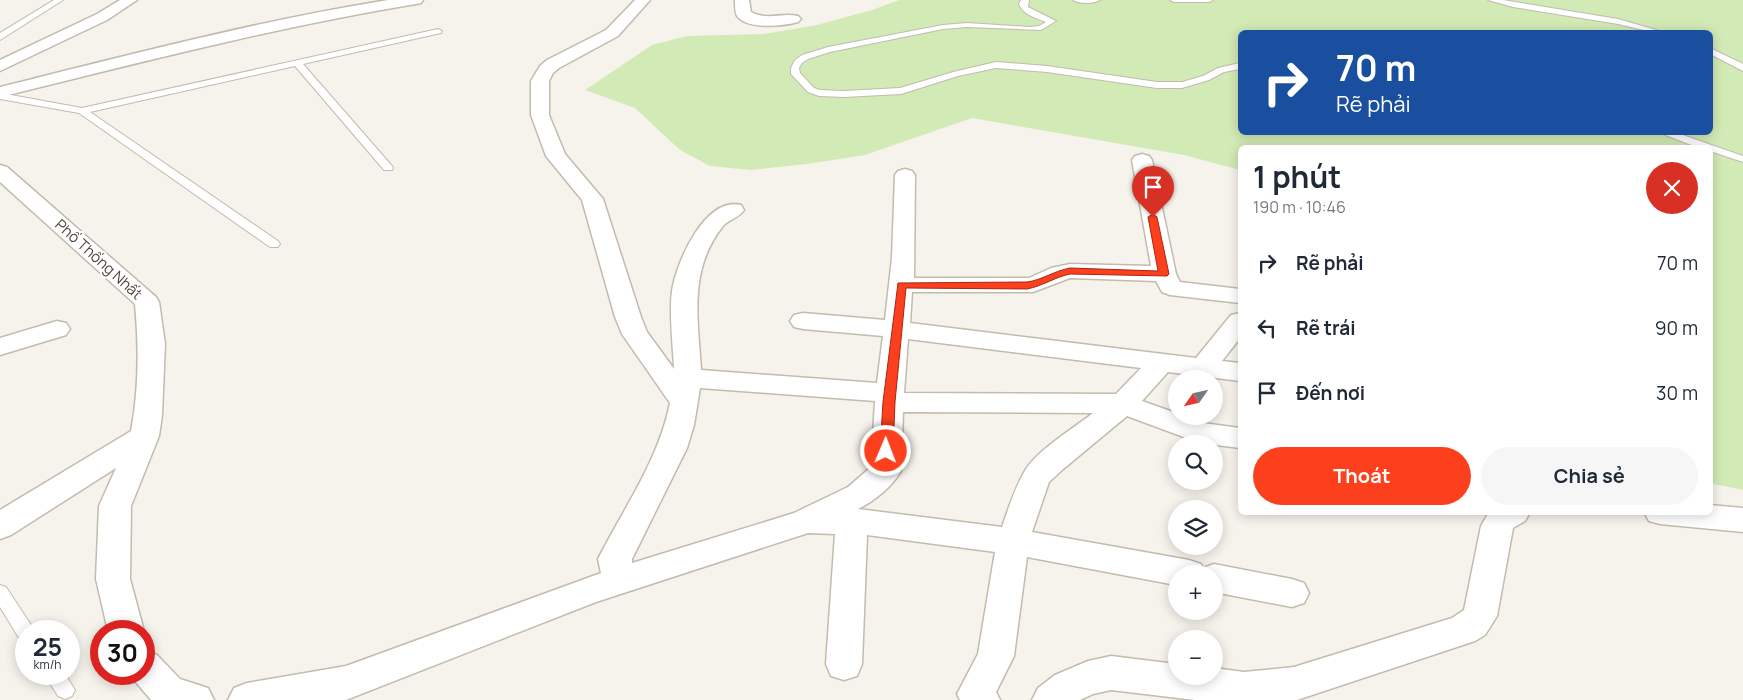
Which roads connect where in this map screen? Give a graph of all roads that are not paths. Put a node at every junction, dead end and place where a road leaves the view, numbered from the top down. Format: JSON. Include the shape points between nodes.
{"nodes":[{"id":1,"x":59,"y":0,"type":"edge"},
{"id":2,"x":130,"y":0,"type":"edge"},
{"id":3,"x":416,"y":0,"type":"edge"},
{"id":4,"x":643,"y":0,"type":"edge"},
{"id":5,"x":742,"y":0,"type":"edge"},
{"id":6,"x":1025,"y":0,"type":"edge"},
{"id":7,"x":1077,"y":0,"type":"edge"},
{"id":8,"x":1096,"y":0,"type":"edge"},
{"id":9,"x":1174,"y":0,"type":"edge"},
{"id":10,"x":1209,"y":0,"type":"edge"},
{"id":11,"x":1492,"y":0,"type":"edge"},
{"id":12,"x":793,"y":20,"type":"dead end"},
{"id":13,"x":1652,"y":30,"type":"edge"},
{"id":14,"x":438,"y":31,"type":"dead end"},
{"id":15,"x":0,"y":37,"type":"edge"},
{"id":16,"x":1713,"y":53,"type":"edge"},
{"id":17,"x":297,"y":63,"type":"junction"},
{"id":18,"x":0,"y":66,"type":"edge"},
{"id":19,"x":1238,"y":66,"type":"edge"},
{"id":20,"x":1743,"y":68,"type":"edge"},
{"id":21,"x":3,"y":90,"type":"edge"},
{"id":22,"x":82,"y":111,"type":"junction"},
{"id":23,"x":1672,"y":135,"type":"edge"},
{"id":24,"x":1702,"y":145,"type":"edge"},
{"id":25,"x":1713,"y":149,"type":"edge"},
{"id":26,"x":1743,"y":159,"type":"edge"},
{"id":27,"x":1142,"y":160,"type":"dead end"},
{"id":28,"x":388,"y":168,"type":"dead end"},
{"id":29,"x":0,"y":171,"type":"edge"},
{"id":30,"x":905,"y":175,"type":"dead end"},
{"id":31,"x":733,"y":210,"type":"dead end"},
{"id":32,"x":274,"y":244,"type":"dead end"},
{"id":33,"x":1164,"y":274,"type":"junction"},
{"id":34,"x":902,"y":285,"type":"junction"},
{"id":35,"x":1237,"y":296,"type":"edge"},
{"id":36,"x":803,"y":320,"type":"dead end"},
{"id":37,"x":1238,"y":324,"type":"edge"},
{"id":38,"x":57,"y":329,"type":"dead end"},
{"id":39,"x":896,"y":329,"type":"junction"},
{"id":40,"x":0,"y":347,"type":"edge"},
{"id":41,"x":1162,"y":362,"type":"junction"},
{"id":42,"x":1204,"y":367,"type":"junction"},
{"id":43,"x":1238,"y":372,"type":"edge"},
{"id":44,"x":686,"y":390,"type":"junction"},
{"id":45,"x":889,"y":398,"type":"junction"},
{"id":46,"x":1123,"y":404,"type":"junction"},
{"id":47,"x":144,"y":436,"type":"junction"},
{"id":48,"x":1238,"y":438,"type":"edge"},
{"id":49,"x":1508,"y":515,"type":"edge"},
{"id":50,"x":1691,"y":515,"type":"edge"},
{"id":51,"x":1743,"y":520,"type":"edge"},
{"id":52,"x":852,"y":521,"type":"junction"},
{"id":53,"x":804,"y":522,"type":"junction"},
{"id":54,"x":0,"y":526,"type":"edge"},
{"id":55,"x":1013,"y":541,"type":"junction"},
{"id":56,"x":1168,"y":570,"type":"edge"},
{"id":57,"x":1223,"y":580,"type":"edge"},
{"id":58,"x":619,"y":581,"type":"junction"},
{"id":59,"x":0,"y":592,"type":"edge"},
{"id":60,"x":1292,"y":593,"type":"dead end"},
{"id":61,"x":18,"y":620,"type":"edge"},
{"id":62,"x":123,"y":620,"type":"edge"},
{"id":63,"x":844,"y":664,"type":"dead end"},
{"id":64,"x":155,"y":678,"type":"edge"},
{"id":65,"x":348,"y":691,"type":"edge"},
{"id":66,"x":195,"y":700,"type":"edge"},
{"id":67,"x":247,"y":700,"type":"edge"},
{"id":68,"x":981,"y":700,"type":"edge"},
{"id":69,"x":1051,"y":700,"type":"edge"}],
"edges":[{"from":1,"to":15,"type":"lane"},
{"from":2,"to":18,"type":"street"},
{"from":3,"to":21,"type":"street","via":[[326,15]]},
{"from":4,"to":44,"type":"street","via":[[612,33],[546,70],[540,81],[540,115],[556,156],[592,199],[635,334]]},
{"from":5,"to":12,"type":"street","via":[[744,14],[750,18],[776,22]]},
{"from":6,"to":19,"type":"lane","via":[[1024,8],[1052,21],[1042,28],[1030,29],[955,25],[838,48],[805,57],[798,62],[796,74],[811,90],[844,94],[901,91],[996,65],[1158,85],[1182,85]]},
{"from":7,"to":8,"type":"lane"},
{"from":9,"to":10,"type":"lane"},
{"from":11,"to":13,"type":"lane"},
{"from":14,"to":17,"type":"lane"},
{"from":16,"to":20,"type":"lane"},
{"from":17,"to":22,"type":"lane"},
{"from":17,"to":28,"type":"lane"},
{"from":21,"to":22,"type":"lane"},
{"from":22,"to":32,"type":"lane"},
{"from":23,"to":24,"type":"lane"},
{"from":25,"to":26,"type":"lane"},
{"from":27,"to":33,"type":"street"},
{"from":29,"to":47,"type":"street","name":"Phố Thống Nhất","via":[[147,302],[152,344]]},
{"from":30,"to":34,"type":"street"},
{"from":31,"to":44,"type":"street","via":[[716,220],[690,264],[684,292]]},
{"from":33,"to":34,"type":"street","via":[[1070,271],[1027,285]]},
{"from":33,"to":35,"type":"street","via":[[1171,288]]},
{"from":34,"to":39,"type":"street"},
{"from":36,"to":39,"type":"street"},
{"from":37,"to":42,"type":"street"},
{"from":38,"to":40,"type":"street"},
{"from":39,"to":41,"type":"street"},
{"from":39,"to":45,"type":"street"},
{"from":41,"to":42,"type":"street"},
{"from":41,"to":46,"type":"street"},
{"from":42,"to":43,"type":"street"},
{"from":44,"to":45,"type":"street"},
{"from":44,"to":58,"type":"street","via":[[672,448],[615,559]]},
{"from":45,"to":46,"type":"street"},
{"from":45,"to":53,"type":"street","via":[[886,471],[858,495]]},
{"from":46,"to":48,"type":"street","via":[[1200,433]]},
{"from":46,"to":55,"type":"street","via":[[1038,475]]},
{"from":47,"to":54,"type":"street"},
{"from":47,"to":62,"type":"street","name":"Phố Thống Nhất","via":[[115,506],[113,579]]},
{"from":49,"to":69,"type":"street","via":[[1497,526],[1480,616],[1462,630],[1294,684],[1244,689],[1111,673],[1068,687]]},
{"from":50,"to":51,"type":"street"},
{"from":52,"to":53,"type":"street"},
{"from":52,"to":55,"type":"street"},
{"from":52,"to":63,"type":"street"},
{"from":53,"to":58,"type":"street"},
{"from":55,"to":56,"type":"street"},
{"from":55,"to":68,"type":"street","via":[[996,656],[976,694]]},
{"from":57,"to":60,"type":"street"},
{"from":58,"to":65,"type":"street"},
{"from":59,"to":61,"type":"lane"},
{"from":64,"to":66,"type":"street","via":[[169,693]]},
{"from":65,"to":67,"type":"street"}]}
